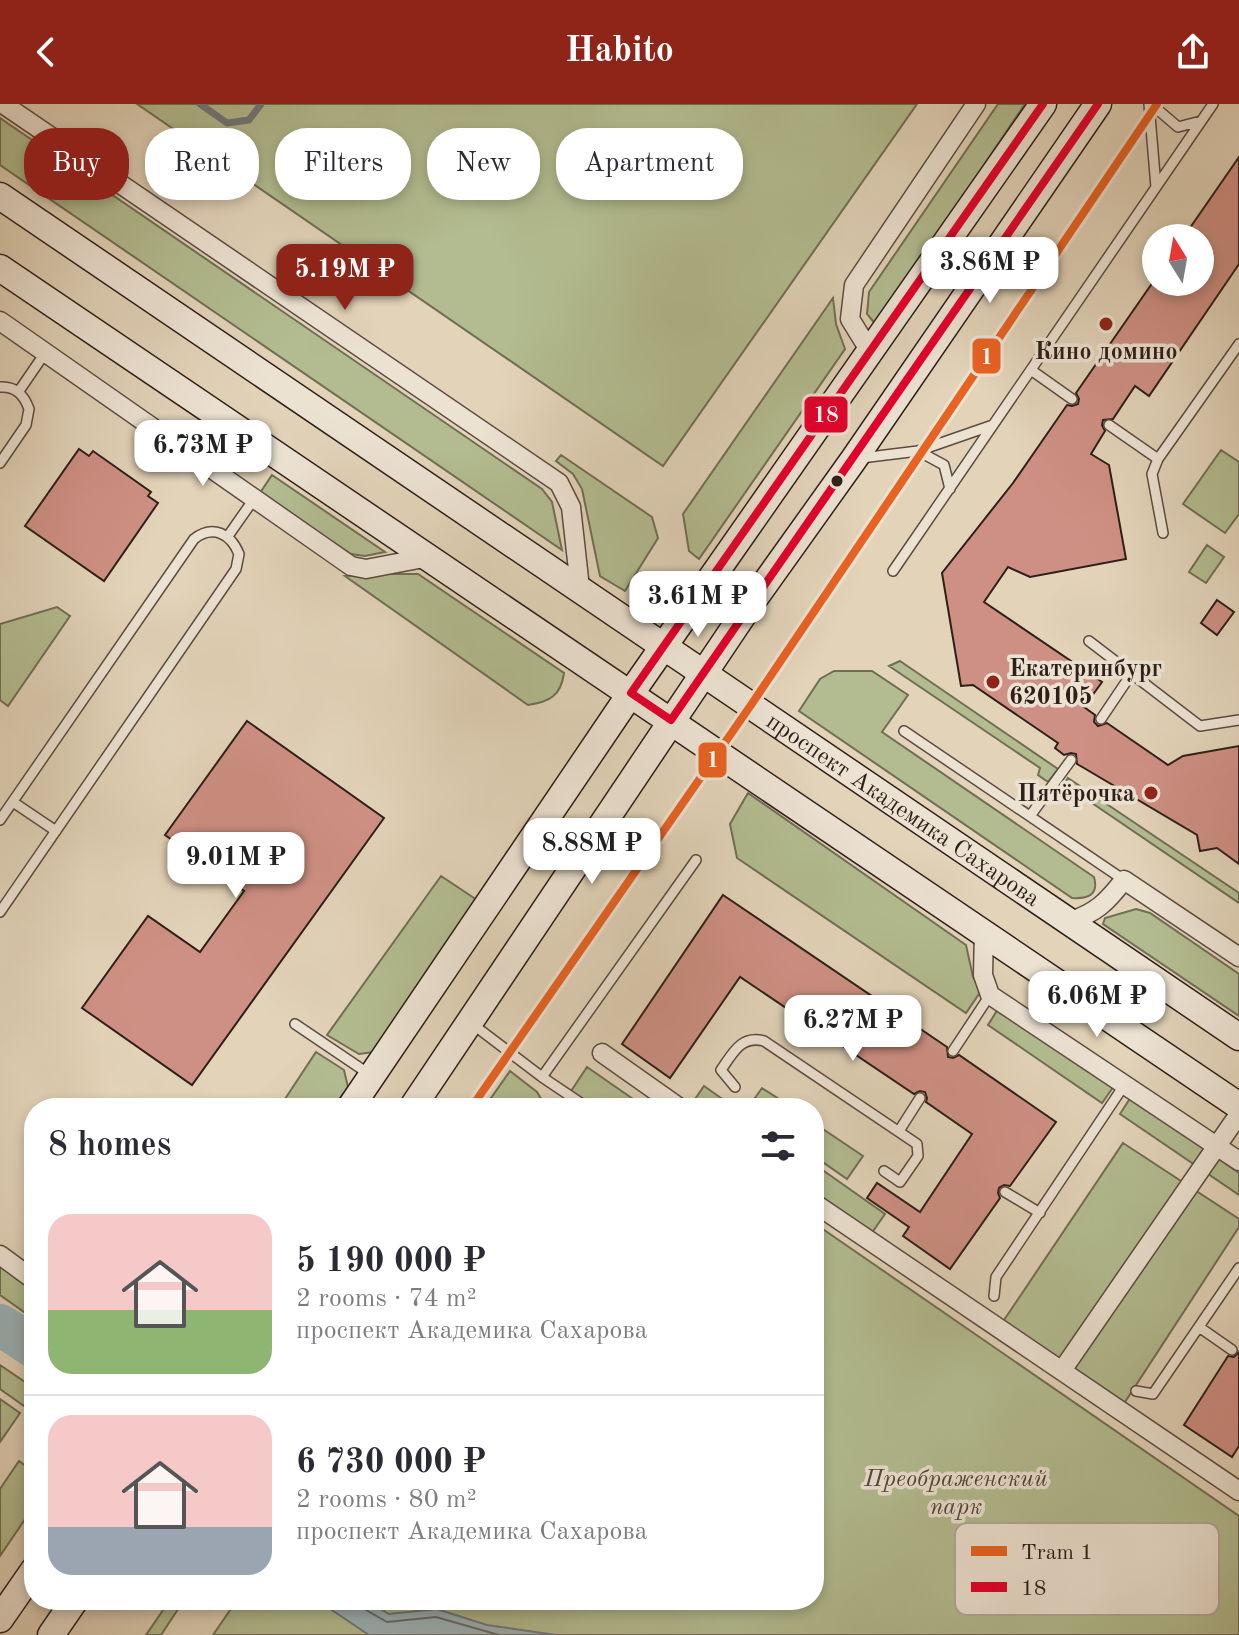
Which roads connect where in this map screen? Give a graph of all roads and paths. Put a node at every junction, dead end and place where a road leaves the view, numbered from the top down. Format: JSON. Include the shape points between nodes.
{"nodes":[{"id":1,"x":3,"y":104,"type":"edge"},
{"id":2,"x":976,"y":104,"type":"edge"},
{"id":3,"x":1043,"y":104,"type":"edge"},
{"id":4,"x":1098,"y":104,"type":"edge"},
{"id":5,"x":1152,"y":104,"type":"edge"},
{"id":6,"x":1213,"y":104,"type":"edge"},
{"id":7,"x":1201,"y":121,"type":"junction"},
{"id":8,"x":1156,"y":187,"type":"junction"},
{"id":9,"x":0,"y":196,"type":"edge"},
{"id":10,"x":0,"y":268,"type":"edge"},
{"id":11,"x":0,"y":321,"type":"edge"},
{"id":12,"x":1239,"y":344,"type":"edge"},
{"id":13,"x":45,"y":353,"type":"junction"},
{"id":14,"x":871,"y":353,"type":"junction"},
{"id":15,"x":1031,"y":370,"type":"junction"},
{"id":16,"x":0,"y":387,"type":"edge"},
{"id":17,"x":19,"y":391,"type":"junction"},
{"id":18,"x":1072,"y":399,"type":"dead end"},
{"id":19,"x":994,"y":425,"type":"junction"},
{"id":20,"x":1109,"y":425,"type":"dead end"},
{"id":21,"x":918,"y":451,"type":"junction"},
{"id":22,"x":854,"y":459,"type":"junction"},
{"id":23,"x":1158,"y":459,"type":"junction"},
{"id":24,"x":0,"y":463,"type":"edge"},
{"id":25,"x":950,"y":489,"type":"junction"},
{"id":26,"x":254,"y":499,"type":"junction"},
{"id":27,"x":1163,"y":533,"type":"dead end"},
{"id":28,"x":228,"y":536,"type":"junction"},
{"id":29,"x":429,"y":557,"type":"junction"},
{"id":30,"x":893,"y":571,"type":"dead end"},
{"id":31,"x":580,"y":588,"type":"junction"},
{"id":32,"x":1089,"y":641,"type":"dead end"},
{"id":33,"x":665,"y":646,"type":"junction"},
{"id":34,"x":703,"y":673,"type":"junction"},
{"id":35,"x":1132,"y":673,"type":"junction"},
{"id":36,"x":631,"y":693,"type":"junction"},
{"id":37,"x":1101,"y":719,"type":"dead end"},
{"id":38,"x":671,"y":720,"type":"junction"},
{"id":39,"x":1239,"y":720,"type":"edge"},
{"id":40,"x":904,"y":731,"type":"dead end"},
{"id":41,"x":1071,"y":760,"type":"dead end"},
{"id":42,"x":13,"y":802,"type":"junction"},
{"id":43,"x":1030,"y":816,"type":"junction"},
{"id":44,"x":0,"y":820,"type":"edge"},
{"id":45,"x":56,"y":831,"type":"junction"},
{"id":46,"x":696,"y":860,"type":"dead end"},
{"id":47,"x":1124,"y":880,"type":"junction"},
{"id":48,"x":0,"y":912,"type":"edge"},
{"id":49,"x":1069,"y":922,"type":"junction"},
{"id":50,"x":984,"y":932,"type":"junction"},
{"id":51,"x":1239,"y":957,"type":"edge"},
{"id":52,"x":990,"y":995,"type":"junction"},
{"id":53,"x":471,"y":1023,"type":"junction"},
{"id":54,"x":295,"y":1024,"type":"dead end"},
{"id":55,"x":1239,"y":1037,"type":"edge"},
{"id":56,"x":953,"y":1051,"type":"dead end"},
{"id":57,"x":602,"y":1053,"type":"dead end"},
{"id":58,"x":372,"y":1077,"type":"junction"},
{"id":59,"x":542,"y":1077,"type":"junction"},
{"id":60,"x":1125,"y":1084,"type":"junction"},
{"id":61,"x":735,"y":1087,"type":"dead end"},
{"id":62,"x":357,"y":1098,"type":"edge"},
{"id":63,"x":419,"y":1098,"type":"edge"},
{"id":64,"x":573,"y":1098,"type":"edge"},
{"id":65,"x":666,"y":1098,"type":"edge"},
{"id":66,"x":920,"y":1098,"type":"dead end"},
{"id":67,"x":1239,"y":1106,"type":"edge"},
{"id":68,"x":1239,"y":1114,"type":"edge"},
{"id":69,"x":899,"y":1131,"type":"junction"},
{"id":70,"x":1217,"y":1146,"type":"junction"},
{"id":71,"x":1239,"y":1161,"type":"edge"},
{"id":72,"x":884,"y":1171,"type":"dead end"},
{"id":73,"x":1005,"y":1192,"type":"dead end"},
{"id":74,"x":824,"y":1210,"type":"edge"},
{"id":75,"x":1040,"y":1213,"type":"junction"},
{"id":76,"x":0,"y":1255,"type":"edge"},
{"id":77,"x":1239,"y":1268,"type":"edge"},
{"id":78,"x":24,"y":1273,"type":"edge"},
{"id":79,"x":994,"y":1296,"type":"dead end"},
{"id":80,"x":1199,"y":1327,"type":"junction"},
{"id":81,"x":1232,"y":1350,"type":"dead end"},
{"id":82,"x":1063,"y":1369,"type":"junction"},
{"id":83,"x":1136,"y":1391,"type":"dead end"},
{"id":84,"x":1239,"y":1491,"type":"edge"},
{"id":85,"x":24,"y":1584,"type":"edge"},
{"id":86,"x":68,"y":1610,"type":"edge"},
{"id":87,"x":0,"y":1619,"type":"edge"},
{"id":88,"x":51,"y":1635,"type":"edge"}],
"edges":[{"from":1,"to":31,"type":"street","via":[[559,483],[571,507]]},
{"from":2,"to":14,"type":"street","via":[[854,285],[850,319]]},
{"from":3,"to":14,"type":"main road"},
{"from":4,"to":22,"type":"main road"},
{"from":5,"to":7,"type":"lane","via":[[1178,127]]},
{"from":5,"to":8,"type":"lane"},
{"from":6,"to":7,"type":"lane"},
{"from":7,"to":8,"type":"lane"},
{"from":8,"to":15,"type":"lane"},
{"from":9,"to":31,"type":"main road","name":"проспект Академика Сахарова"},
{"from":10,"to":29,"type":"main road"},
{"from":11,"to":13,"type":"street"},
{"from":12,"to":23,"type":"lane"},
{"from":13,"to":17,"type":"lane"},
{"from":13,"to":26,"type":"street"},
{"from":14,"to":33,"type":"main road"},
{"from":15,"to":18,"type":"lane"},
{"from":15,"to":19,"type":"lane"},
{"from":16,"to":17,"type":"lane"},
{"from":17,"to":24,"type":"lane","via":[[29,417]]},
{"from":19,"to":21,"type":"lane"},
{"from":19,"to":25,"type":"lane"},
{"from":20,"to":23,"type":"lane"},
{"from":21,"to":22,"type":"lane"},
{"from":21,"to":25,"type":"lane","via":[[944,465]]},
{"from":22,"to":34,"type":"main road"},
{"from":23,"to":27,"type":"lane","via":[[1152,474]]},
{"from":25,"to":30,"type":"lane"},
{"from":26,"to":28,"type":"lane"},
{"from":26,"to":29,"type":"street","via":[[351,566],[366,569]]},
{"from":28,"to":42,"type":"lane","via":[[208,532],[194,539]]},
{"from":28,"to":45,"type":"lane","via":[[239,554],[236,569]]},
{"from":29,"to":36,"type":"main road"},
{"from":31,"to":33,"type":"main road","name":"проспект Академика Сахарова"},
{"from":32,"to":35,"type":"lane"},
{"from":33,"to":34,"type":"main road","name":"проспект Академика Сахарова"},
{"from":33,"to":36,"type":"main road"},
{"from":34,"to":38,"type":"main road"},
{"from":34,"to":49,"type":"main road","name":"проспект Академика Сахарова"},
{"from":35,"to":37,"type":"lane"},
{"from":35,"to":39,"type":"lane","via":[[1200,726]]},
{"from":36,"to":38,"type":"main road"},
{"from":36,"to":58,"type":"main road"},
{"from":38,"to":50,"type":"main road"},
{"from":38,"to":53,"type":"main road"},
{"from":40,"to":43,"type":"lane"},
{"from":41,"to":43,"type":"lane"},
{"from":42,"to":44,"type":"lane"},
{"from":42,"to":45,"type":"lane"},
{"from":43,"to":47,"type":"lane"},
{"from":45,"to":48,"type":"lane"},
{"from":46,"to":59,"type":"lane"},
{"from":47,"to":49,"type":"street","via":[[1105,904]]},
{"from":47,"to":51,"type":"street"},
{"from":49,"to":55,"type":"main road","name":"проспект Академика Сахарова"},
{"from":50,"to":52,"type":"street","via":[[983,975]]},
{"from":50,"to":67,"type":"main road"},
{"from":52,"to":56,"type":"lane"},
{"from":52,"to":60,"type":"street"},
{"from":53,"to":59,"type":"lane"},
{"from":53,"to":63,"type":"main road"},
{"from":54,"to":58,"type":"lane"},
{"from":57,"to":65,"type":"street"},
{"from":58,"to":62,"type":"main road"},
{"from":59,"to":64,"type":"lane"},
{"from":60,"to":70,"type":"street"},
{"from":60,"to":75,"type":"lane"},
{"from":61,"to":69,"type":"lane","via":[[721,1070],[740,1043],[753,1038]]},
{"from":66,"to":69,"type":"lane"},
{"from":68,"to":70,"type":"street"},
{"from":69,"to":72,"type":"lane","via":[[917,1144],[918,1156],[900,1182]]},
{"from":70,"to":71,"type":"street"},
{"from":70,"to":82,"type":"street"},
{"from":73,"to":75,"type":"lane"},
{"from":74,"to":82,"type":"street"},
{"from":75,"to":79,"type":"lane","via":[[996,1277]]},
{"from":76,"to":78,"type":"street"},
{"from":77,"to":80,"type":"lane"},
{"from":80,"to":81,"type":"lane"},
{"from":80,"to":83,"type":"lane","via":[[1153,1394]]},
{"from":82,"to":84,"type":"street"},
{"from":85,"to":87,"type":"main road"},
{"from":86,"to":88,"type":"main road"}]}
